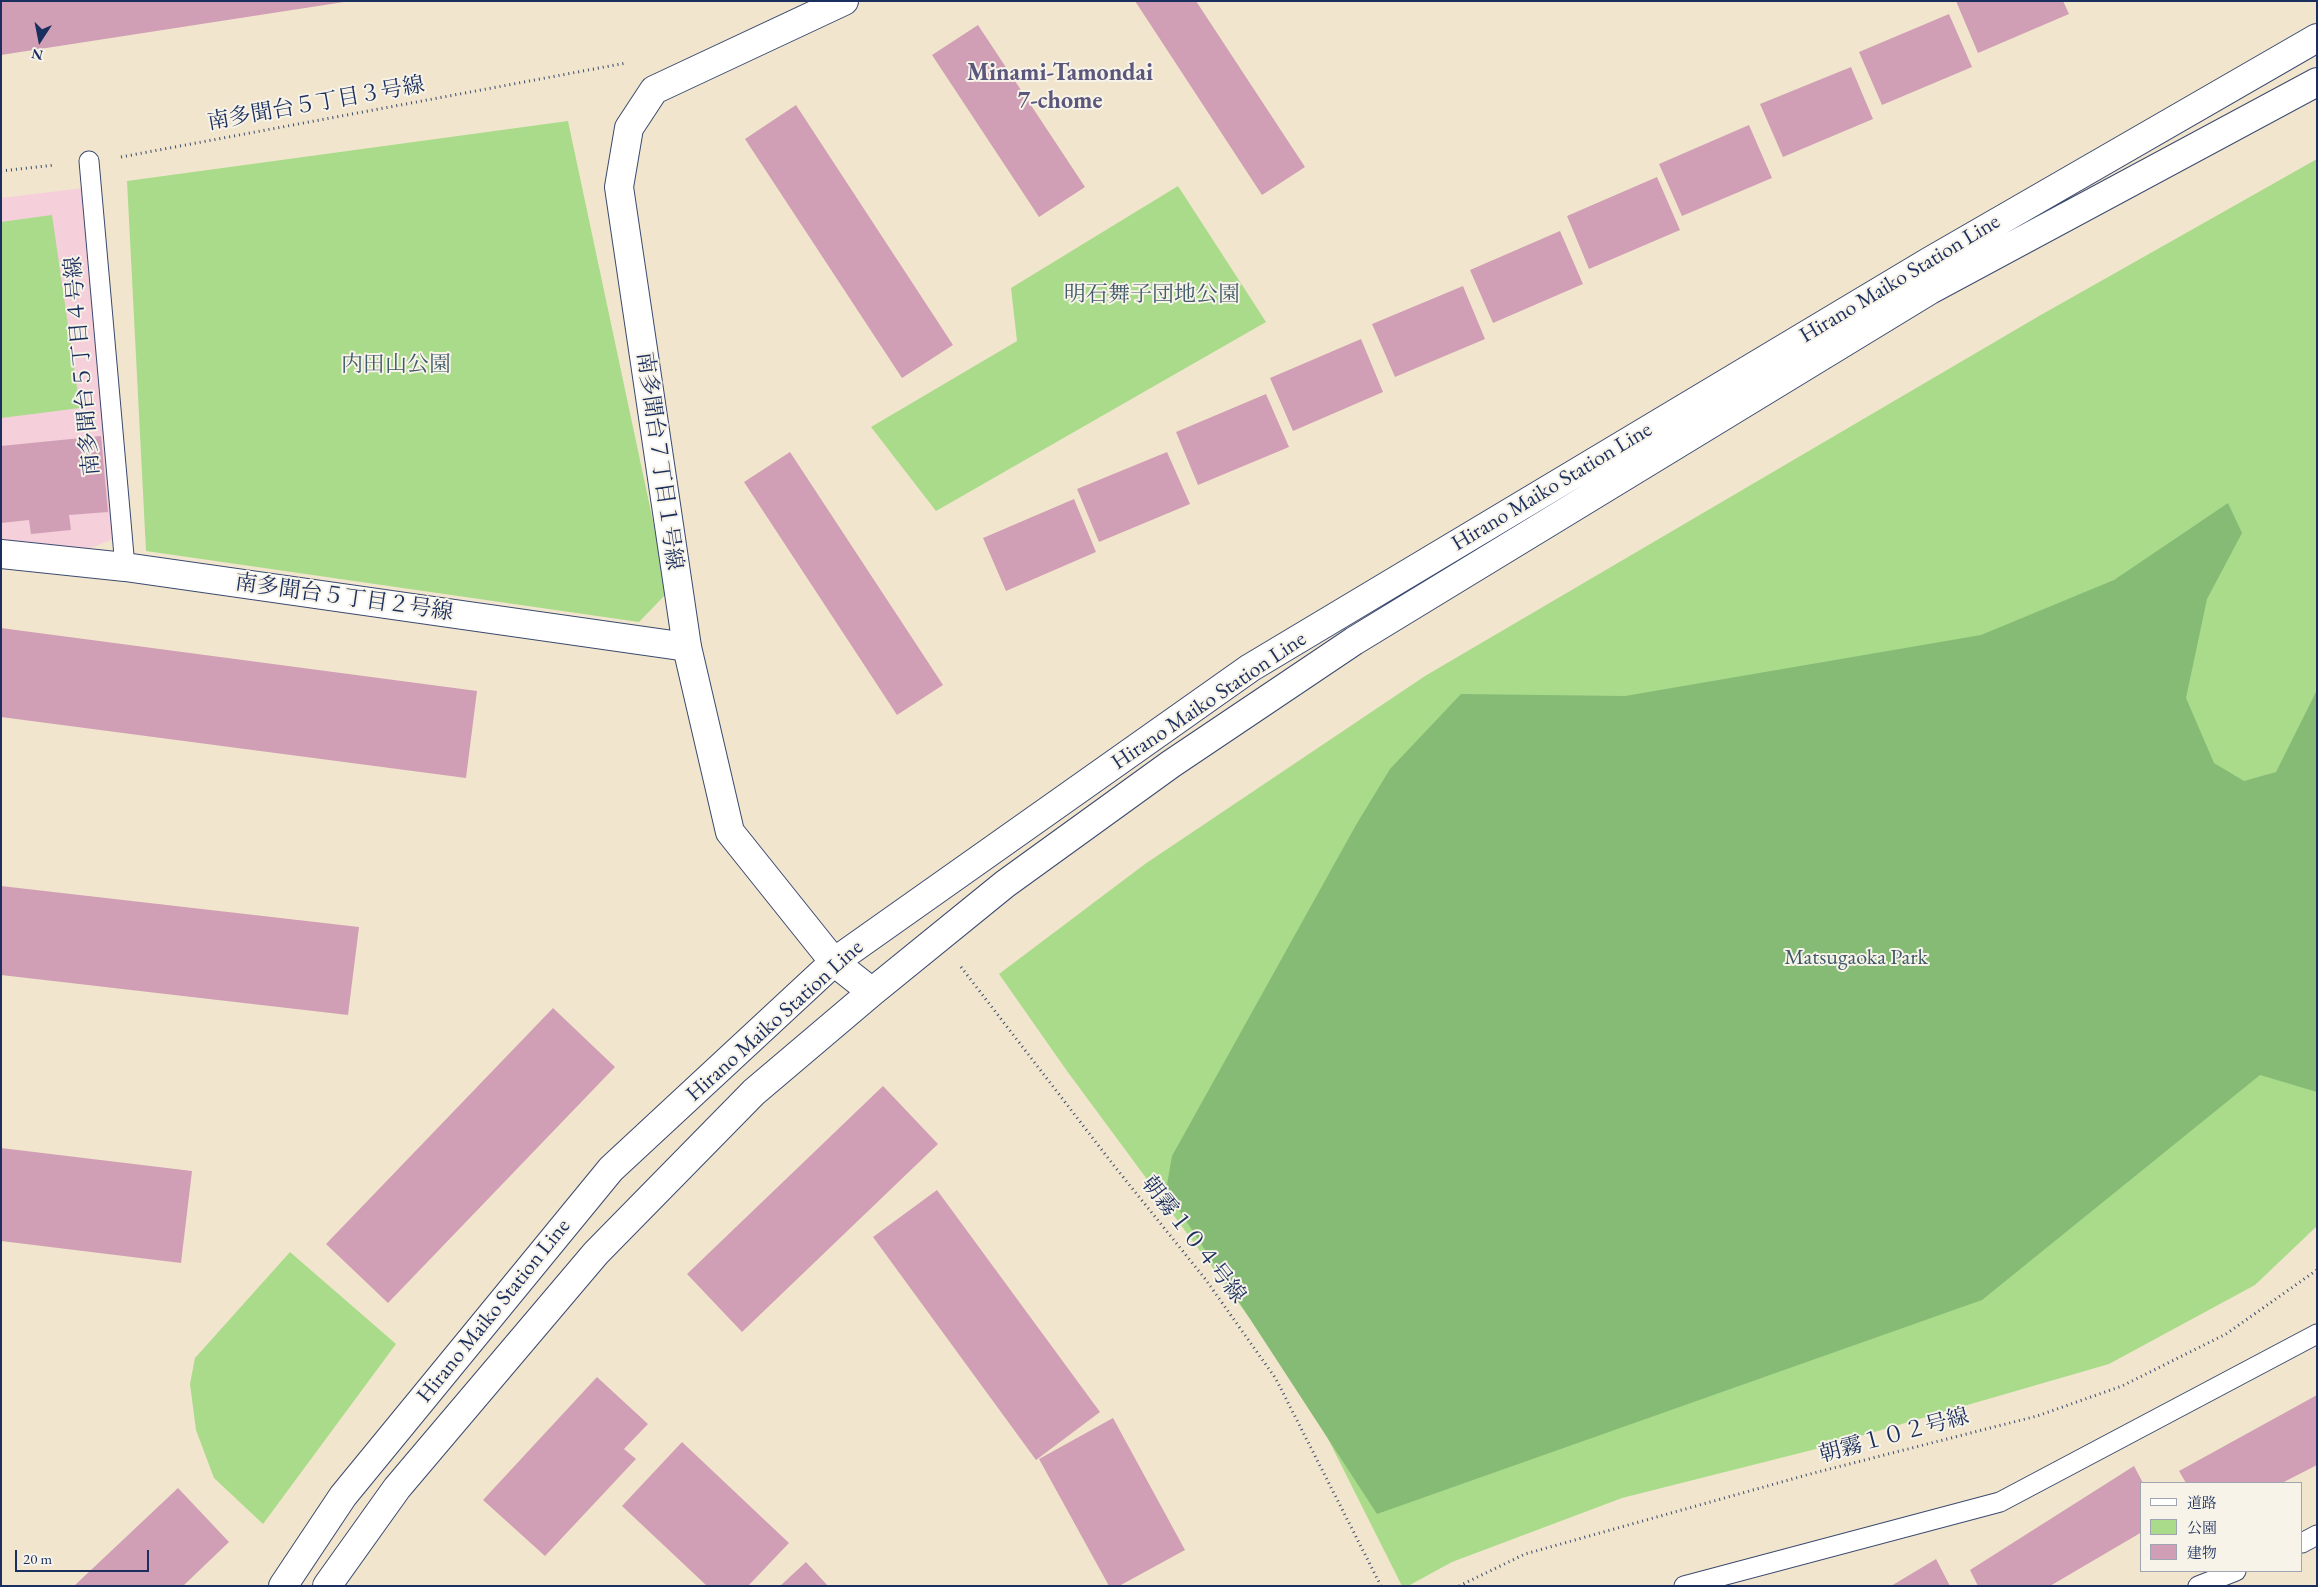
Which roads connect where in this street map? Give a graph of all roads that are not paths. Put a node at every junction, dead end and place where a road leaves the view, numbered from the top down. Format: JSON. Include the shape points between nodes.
{"nodes":[{"id":1,"x":844,"y":1,"type":"edge"},
{"id":2,"x":2317,"y":38,"type":"edge"},
{"id":3,"x":2317,"y":82,"type":"edge"},
{"id":4,"x":89,"y":161,"type":"road end"},
{"id":5,"x":1,"y":554,"type":"edge"},
{"id":6,"x":125,"y":567,"type":"junction"},
{"id":7,"x":686,"y":647,"type":"junction"},
{"id":8,"x":834,"y":962,"type":"junction"},
{"id":9,"x":872,"y":992,"type":"junction"},
{"id":10,"x":2317,"y":1334,"type":"edge"},
{"id":11,"x":2317,"y":1535,"type":"edge"},
{"id":12,"x":2303,"y":1542,"type":"edge"},
{"id":13,"x":2233,"y":1572,"type":"edge"},
{"id":14,"x":283,"y":1586,"type":"edge"},
{"id":15,"x":327,"y":1586,"type":"edge"},
{"id":16,"x":1684,"y":1586,"type":"edge"},
{"id":17,"x":2198,"y":1586,"type":"edge"}],
"edges":[{"from":1,"to":7,"type":"main road","name":"南多聞台７丁目１号線","via":[[654,90],[629,128],[619,187]]},
{"from":2,"to":8,"type":"main road","name":"Hirano Maiko Station Line","via":[[1921,266],[1250,668]]},
{"from":3,"to":9,"type":"main road","name":"Hirano Maiko Station Line","via":[[1930,290],[1354,641],[1171,764],[1005,884]]},
{"from":4,"to":6,"type":"lane","name":"南多聞台５丁目４号線"},
{"from":5,"to":6,"type":"main road","name":"南多聞台５丁目２号線"},
{"from":6,"to":7,"type":"main road","name":"南多聞台５丁目２号線"},
{"from":7,"to":8,"type":"main road","name":"南多聞台７丁目１号線","via":[[730,832]]},
{"from":8,"to":9,"type":"main road","name":"南多聞台７丁目１号線"},
{"from":8,"to":14,"type":"main road","name":"Hirano Maiko Station Line","via":[[610,1169],[342,1496]]},
{"from":9,"to":15,"type":"main road","name":"Hirano Maiko Station Line","via":[[754,1092],[596,1253],[397,1488]]},
{"from":10,"to":16,"type":"lane","via":[[2000,1502]]},
{"from":11,"to":12,"type":"lane"},
{"from":13,"to":17,"type":"lane"}]}
